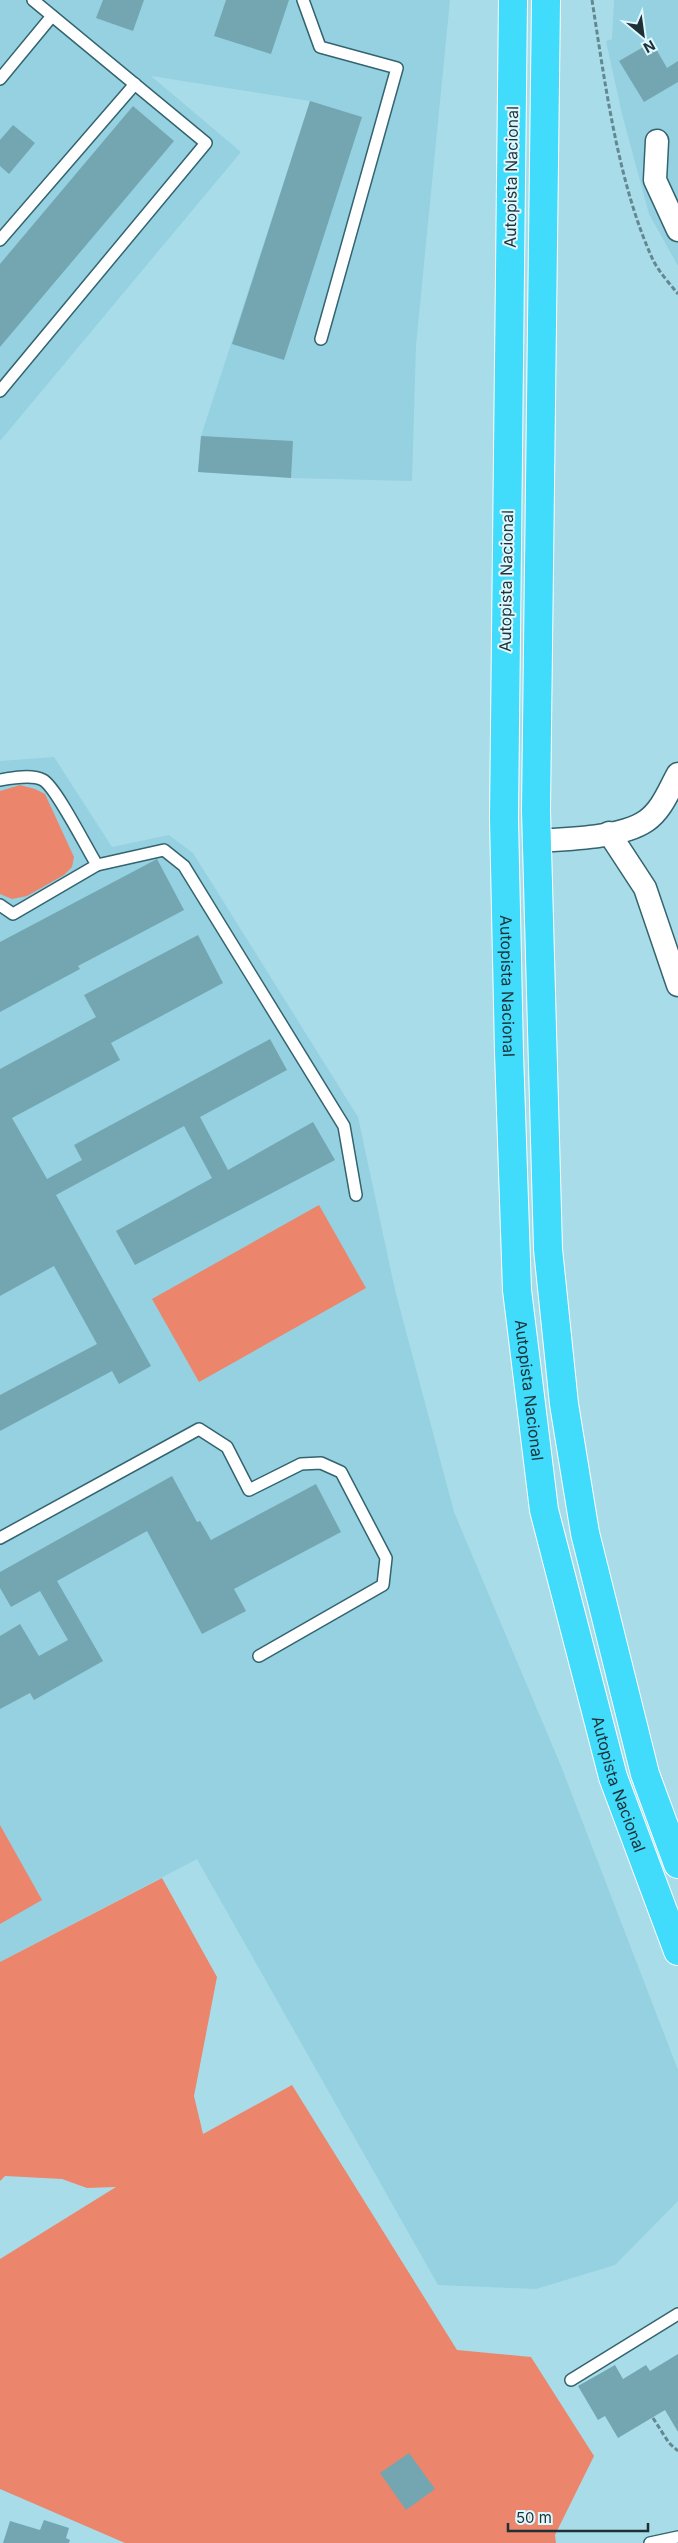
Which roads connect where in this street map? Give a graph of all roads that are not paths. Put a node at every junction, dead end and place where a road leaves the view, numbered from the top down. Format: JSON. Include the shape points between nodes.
{"nodes":[{"id":1,"x":33,"y":0,"type":"edge"},
{"id":2,"x":302,"y":0,"type":"edge"},
{"id":3,"x":513,"y":0,"type":"edge"},
{"id":4,"x":546,"y":0,"type":"edge"},
{"id":5,"x":52,"y":16,"type":"junction"},
{"id":6,"x":0,"y":79,"type":"edge"},
{"id":7,"x":135,"y":84,"type":"junction"},
{"id":8,"x":657,"y":140,"type":"dead end"},
{"id":9,"x":678,"y":230,"type":"edge"},
{"id":10,"x":0,"y":240,"type":"edge"},
{"id":11,"x":321,"y":339,"type":"dead end"},
{"id":12,"x":0,"y":391,"type":"edge"},
{"id":13,"x":678,"y":774,"type":"edge"},
{"id":14,"x":0,"y":780,"type":"edge"},
{"id":15,"x":609,"y":833,"type":"junction"},
{"id":16,"x":537,"y":841,"type":"junction"},
{"id":17,"x":97,"y":866,"type":"junction"},
{"id":18,"x":0,"y":905,"type":"edge"},
{"id":19,"x":678,"y":985,"type":"edge"},
{"id":20,"x":356,"y":1195,"type":"dead end"},
{"id":21,"x":0,"y":1538,"type":"edge"},
{"id":22,"x":259,"y":1656,"type":"dead end"},
{"id":23,"x":678,"y":1864,"type":"edge"},
{"id":24,"x":678,"y":1951,"type":"edge"},
{"id":25,"x":678,"y":2314,"type":"edge"},
{"id":26,"x":571,"y":2380,"type":"dead end"},
{"id":27,"x":678,"y":2537,"type":"edge"},
{"id":28,"x":650,"y":2543,"type":"edge"}],
"edges":[{"from":1,"to":5,"type":"lane"},
{"from":2,"to":11,"type":"lane","via":[[320,47],[397,68]]},
{"from":3,"to":24,"type":"highway","name":"Autopista Nacional","via":[[504,818],[517,1290],[544,1510],[613,1777]]},
{"from":4,"to":16,"type":"highway","name":"Autopista Nacional"},
{"from":5,"to":6,"type":"lane"},
{"from":5,"to":7,"type":"lane"},
{"from":7,"to":10,"type":"lane"},
{"from":7,"to":12,"type":"lane","via":[[206,143]]},
{"from":8,"to":9,"type":"street","via":[[654,180]]},
{"from":13,"to":15,"type":"street","via":[[660,807],[646,821]]},
{"from":14,"to":17,"type":"lane","via":[[42,780],[53,790]]},
{"from":15,"to":16,"type":"street","via":[[584,839]]},
{"from":15,"to":19,"type":"street","via":[[645,888]]},
{"from":16,"to":23,"type":"highway","name":"Autopista Nacional","via":[[548,1249],[564,1404],[585,1533],[645,1774]]},
{"from":17,"to":18,"type":"lane","via":[[13,914]]},
{"from":17,"to":20,"type":"lane","via":[[164,850],[184,866],[344,1126]]},
{"from":21,"to":22,"type":"lane","via":[[199,1429],[227,1447],[249,1490],[301,1464],[321,1463],[341,1472],[386,1558],[383,1585]]},
{"from":25,"to":26,"type":"lane"},
{"from":27,"to":28,"type":"lane"}]}
